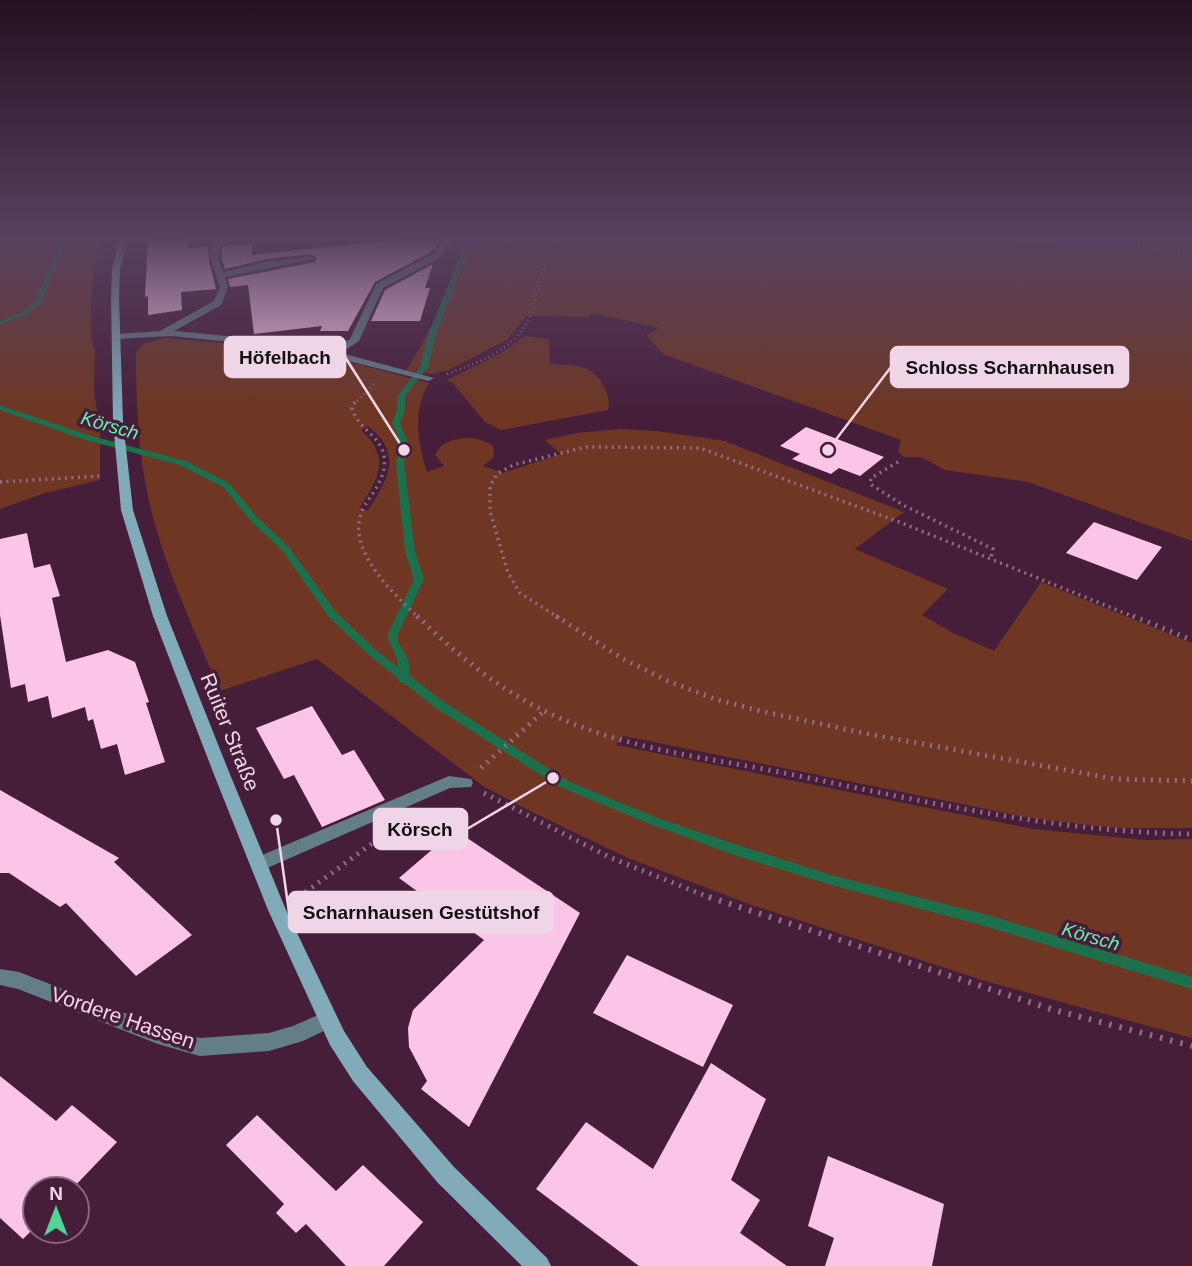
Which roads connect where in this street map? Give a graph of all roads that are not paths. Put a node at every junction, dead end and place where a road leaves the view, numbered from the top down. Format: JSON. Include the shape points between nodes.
{"nodes":[{"id":1,"x":116,"y":298,"type":"edge"},
{"id":2,"x":219,"y":298,"type":"edge"},
{"id":3,"x":374,"y":298,"type":"edge"},
{"id":4,"x":162,"y":333,"type":"junction"},
{"id":5,"x":117,"y":337,"type":"junction"},
{"id":6,"x":333,"y":354,"type":"junction"},
{"id":7,"x":429,"y":378,"type":"dead end"},
{"id":8,"x":465,"y":783,"type":"road end"},
{"id":9,"x":258,"y":864,"type":"junction"},
{"id":10,"x":0,"y":977,"type":"edge"},
{"id":11,"x":327,"y":1020,"type":"junction"},
{"id":12,"x":538,"y":1266,"type":"edge"}],
"edges":[{"from":1,"to":5,"type":"main road","name":"Ruiter Straße"},
{"from":2,"to":4,"type":"street","via":[[217,304]]},
{"from":3,"to":6,"type":"street","via":[[354,341]]},
{"from":4,"to":5,"type":"street"},
{"from":4,"to":6,"type":"street","via":[[300,346]]},
{"from":5,"to":9,"type":"main road","name":"Ruiter Straße","via":[[121,471],[134,542]]},
{"from":6,"to":7,"type":"street"},
{"from":8,"to":9,"type":"street","via":[[449,782]]},
{"from":9,"to":11,"type":"main road","name":"Ruiter Straße"},
{"from":10,"to":11,"type":"street","name":"Vordere Hassen","via":[[200,1046],[269,1042]]},
{"from":11,"to":12,"type":"main road","name":"Ruiter Straße","via":[[360,1074],[410,1135]]}]}
